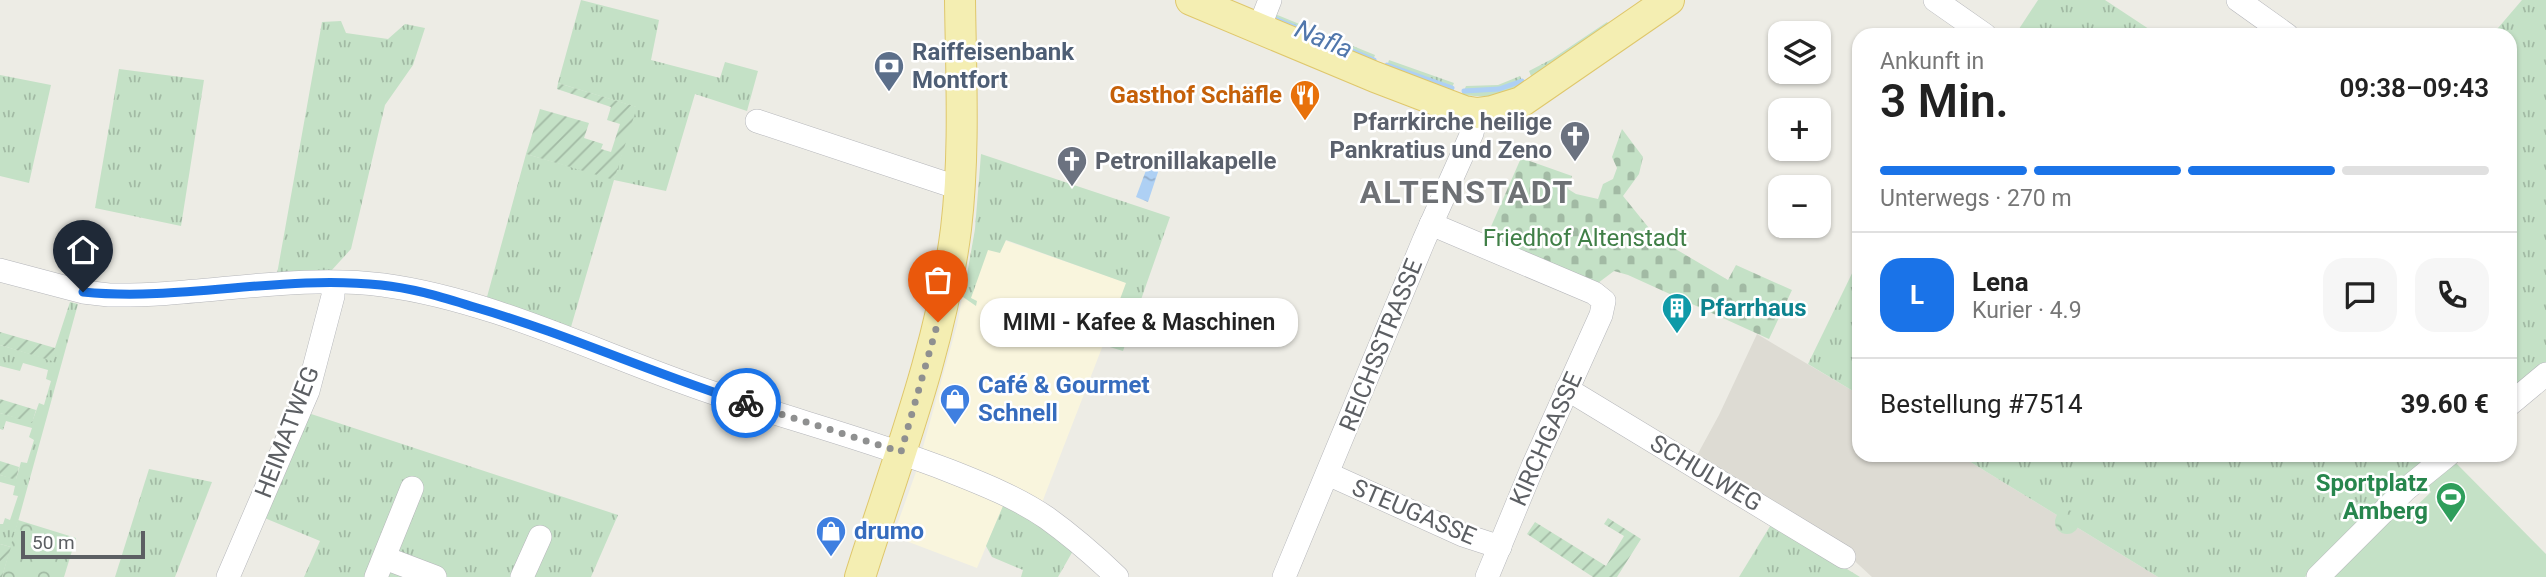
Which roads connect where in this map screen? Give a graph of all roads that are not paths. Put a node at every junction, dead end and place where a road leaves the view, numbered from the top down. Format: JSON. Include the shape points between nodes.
{"nodes":[{"id":1,"x":960,"y":0,"type":"edge"},
{"id":2,"x":1191,"y":0,"type":"edge"},
{"id":3,"x":1270,"y":0,"type":"edge"},
{"id":4,"x":1670,"y":0,"type":"edge"},
{"id":5,"x":1935,"y":0,"type":"edge"},
{"id":6,"x":2241,"y":1,"type":"edge"},
{"id":7,"x":1259,"y":28,"type":"junction"},
{"id":8,"x":1975,"y":28,"type":"edge"},
{"id":9,"x":2278,"y":28,"type":"edge"},
{"id":10,"x":1476,"y":113,"type":"junction"},
{"id":11,"x":757,"y":121,"type":"dead end"},
{"id":12,"x":959,"y":188,"type":"junction"},
{"id":13,"x":1431,"y":224,"type":"junction"},
{"id":14,"x":0,"y":270,"type":"edge"},
{"id":15,"x":333,"y":284,"type":"junction"},
{"id":16,"x":2546,"y":374,"type":"edge"},
{"id":17,"x":1567,"y":389,"type":"junction"},
{"id":18,"x":2517,"y":398,"type":"edge"},
{"id":19,"x":901,"y":452,"type":"junction"},
{"id":20,"x":2439,"y":462,"type":"edge"},
{"id":21,"x":1328,"y":474,"type":"junction"},
{"id":22,"x":412,"y":488,"type":"dead end"},
{"id":23,"x":540,"y":537,"type":"dead end"},
{"id":24,"x":1500,"y":547,"type":"junction"},
{"id":25,"x":1844,"y":557,"type":"dead end"},
{"id":26,"x":380,"y":567,"type":"edge"},
{"id":27,"x":228,"y":577,"type":"edge"},
{"id":28,"x":435,"y":577,"type":"edge"},
{"id":29,"x":522,"y":577,"type":"edge"},
{"id":30,"x":860,"y":577,"type":"edge"},
{"id":31,"x":1117,"y":577,"type":"edge"},
{"id":32,"x":1284,"y":577,"type":"edge"},
{"id":33,"x":1488,"y":577,"type":"edge"},
{"id":34,"x":2318,"y":577,"type":"edge"}],
"edges":[{"from":1,"to":12,"type":"main road"},
{"from":2,"to":7,"type":"main road"},
{"from":3,"to":7,"type":"street"},
{"from":4,"to":10,"type":"main road","via":[[1521,102]]},
{"from":5,"to":8,"type":"street"},
{"from":6,"to":9,"type":"street"},
{"from":7,"to":10,"type":"main road","via":[[1400,87]]},
{"from":10,"to":13,"type":"street","name":"REICHSSTRASSE","via":[[1472,133]]},
{"from":11,"to":12,"type":"street"},
{"from":12,"to":19,"type":"main road","via":[[945,293]]},
{"from":13,"to":17,"type":"street","name":"KIRCHGASSE","via":[[1604,301]]},
{"from":13,"to":21,"type":"street","name":"REICHSSTRASSE"},
{"from":14,"to":15,"type":"street","via":[[109,295]]},
{"from":15,"to":19,"type":"street","via":[[396,287],[514,318],[684,383]]},
{"from":15,"to":27,"type":"street","name":"HEIMATWEG","via":[[308,391]]},
{"from":16,"to":18,"type":"street"},
{"from":17,"to":24,"type":"street","name":"KIRCHGASSE"},
{"from":17,"to":25,"type":"street","name":"SCHULWEG"},
{"from":19,"to":30,"type":"main road"},
{"from":19,"to":31,"type":"street","via":[[994,490],[1045,517]]},
{"from":20,"to":34,"type":"street"},
{"from":21,"to":24,"type":"street","name":"STEUGASSE"},
{"from":21,"to":32,"type":"street","name":"REICHSSTRASSE"},
{"from":22,"to":26,"type":"street"},
{"from":23,"to":29,"type":"street"},
{"from":24,"to":33,"type":"street","name":"KIRCHGASSE"},
{"from":26,"to":28,"type":"street"}]}
